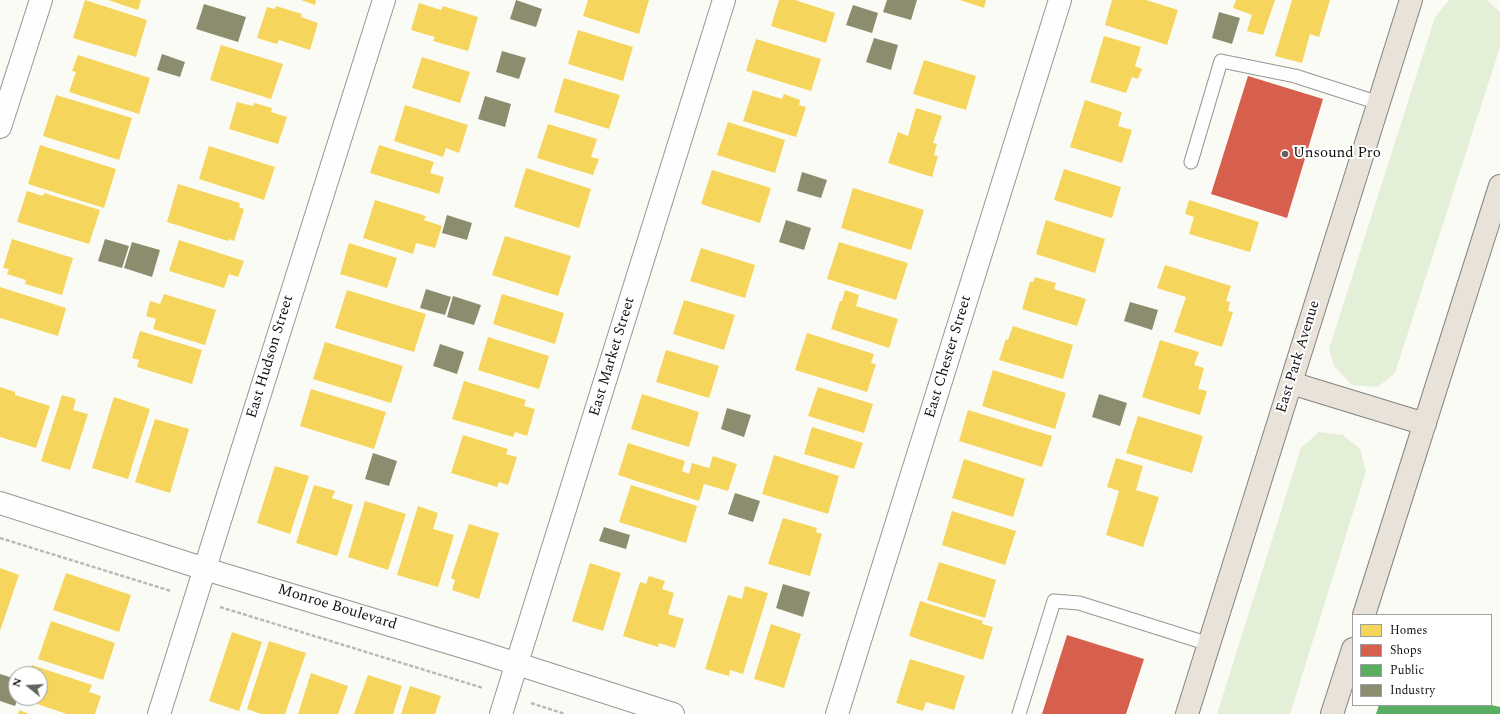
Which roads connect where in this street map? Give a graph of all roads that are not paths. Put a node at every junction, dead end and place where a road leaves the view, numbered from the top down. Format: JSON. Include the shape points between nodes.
{"nodes":[{"id":1,"x":41,"y":0,"type":"edge"},
{"id":2,"x":384,"y":0,"type":"edge"},
{"id":3,"x":724,"y":0,"type":"edge"},
{"id":4,"x":1060,"y":0,"type":"edge"},
{"id":5,"x":1411,"y":0,"type":"edge"},
{"id":6,"x":1379,"y":103,"type":"junction"},
{"id":7,"x":0,"y":127,"type":"edge"},
{"id":8,"x":1191,"y":162,"type":"dead end"},
{"id":9,"x":1500,"y":186,"type":"edge"},
{"id":10,"x":1291,"y":383,"type":"junction"},
{"id":11,"x":1425,"y":424,"type":"junction"},
{"id":12,"x":0,"y":503,"type":"edge"},
{"id":13,"x":205,"y":569,"type":"junction"},
{"id":14,"x":1364,"y":614,"type":"edge"},
{"id":15,"x":1209,"y":644,"type":"junction"},
{"id":16,"x":1352,"y":652,"type":"edge"},
{"id":17,"x":517,"y":664,"type":"junction"},
{"id":18,"x":504,"y":705,"type":"edge"},
{"id":19,"x":158,"y":714,"type":"edge"},
{"id":20,"x":674,"y":714,"type":"edge"},
{"id":21,"x":837,"y":714,"type":"edge"},
{"id":22,"x":1019,"y":714,"type":"edge"},
{"id":23,"x":1187,"y":714,"type":"edge"},
{"id":24,"x":1332,"y":714,"type":"edge"}],
"edges":[{"from":1,"to":7,"type":"street"},
{"from":2,"to":13,"type":"street","name":"East Hudson Street"},
{"from":3,"to":17,"type":"street","name":"East Market Street"},
{"from":4,"to":21,"type":"street","name":"East Chester Street"},
{"from":5,"to":6,"type":"highway","name":"East Park Avenue"},
{"from":6,"to":8,"type":"lane","via":[[1295,76],[1221,61]]},
{"from":6,"to":10,"type":"highway","name":"East Park Avenue"},
{"from":9,"to":11,"type":"highway"},
{"from":10,"to":11,"type":"highway"},
{"from":10,"to":15,"type":"highway","name":"East Park Avenue"},
{"from":11,"to":14,"type":"highway"},
{"from":12,"to":13,"type":"street","name":"Monroe Boulevard"},
{"from":13,"to":17,"type":"street","name":"Monroe Boulevard"},
{"from":13,"to":19,"type":"street","name":"East Hudson Street"},
{"from":15,"to":22,"type":"lane","via":[[1079,603],[1054,601]]},
{"from":15,"to":23,"type":"highway","name":"East Park Avenue"},
{"from":16,"to":24,"type":"highway"},
{"from":17,"to":18,"type":"street","name":"East Market Street"},
{"from":17,"to":20,"type":"street","name":"Monroe Boulevard"}]}
